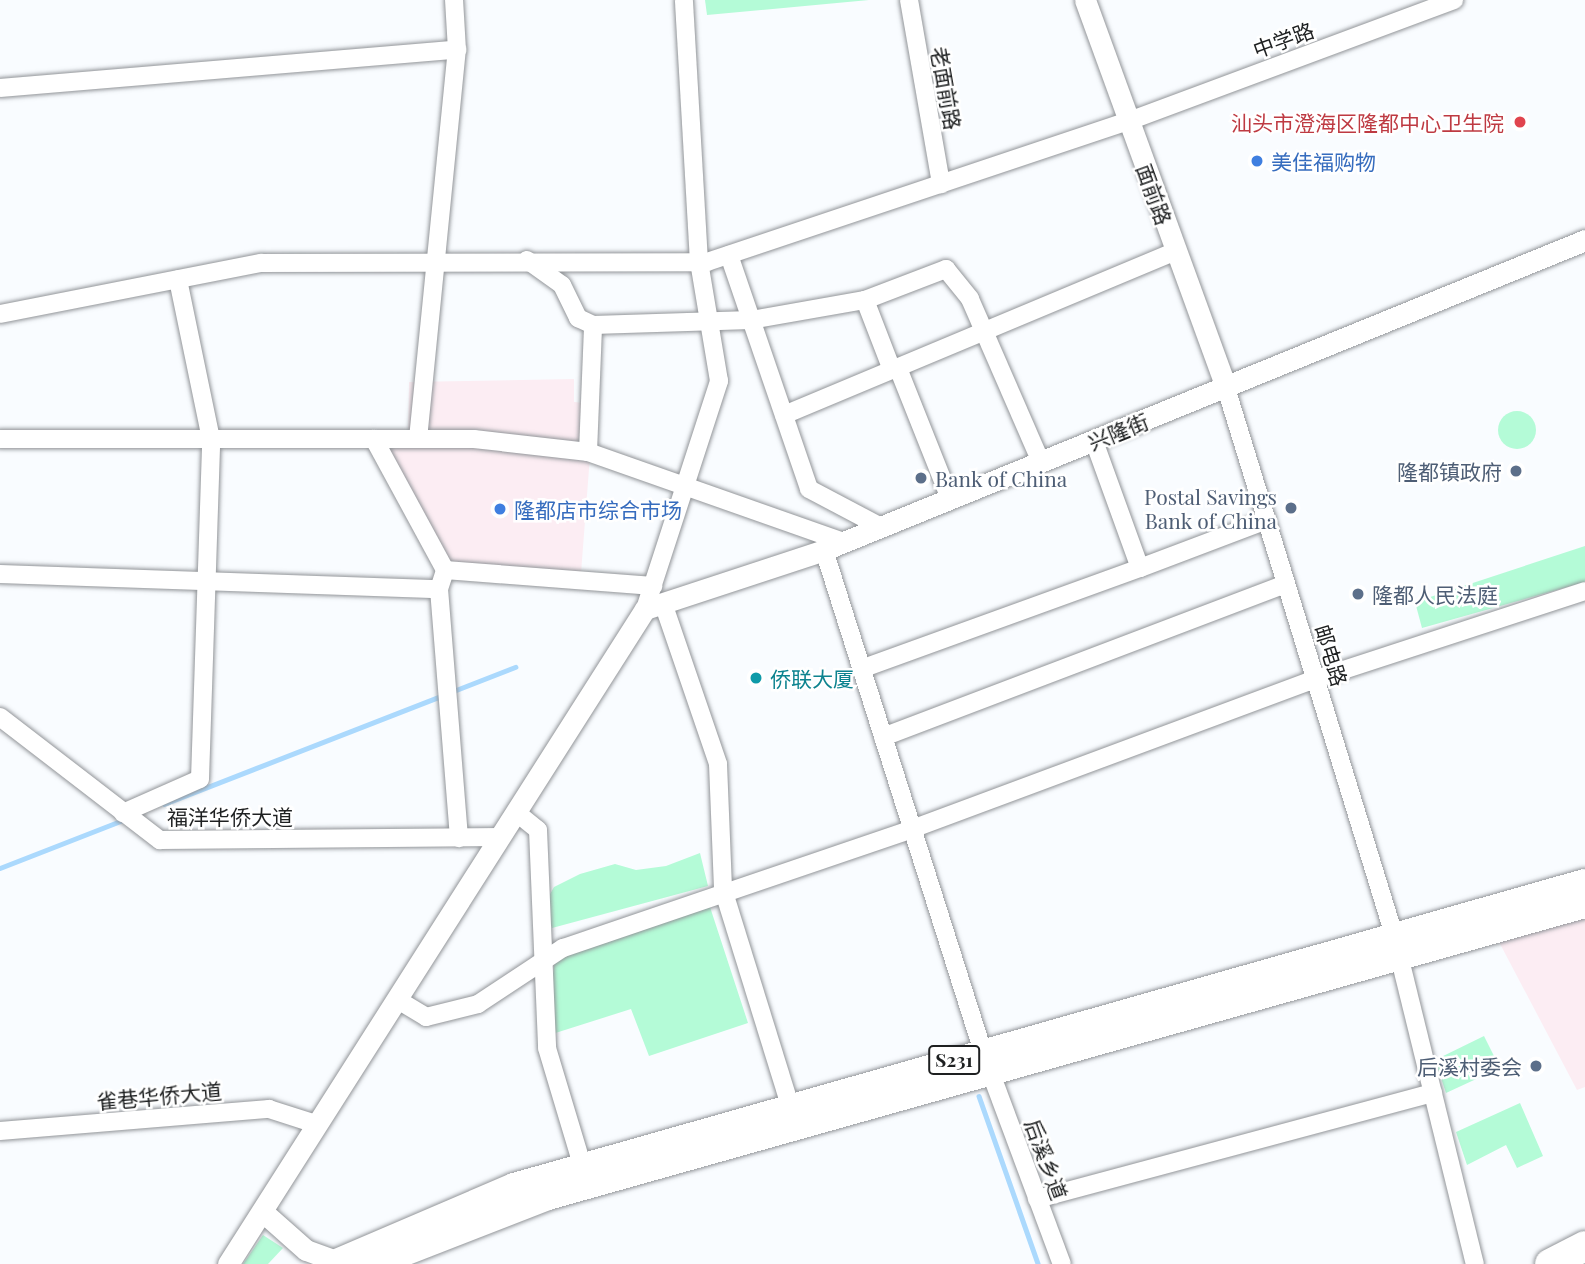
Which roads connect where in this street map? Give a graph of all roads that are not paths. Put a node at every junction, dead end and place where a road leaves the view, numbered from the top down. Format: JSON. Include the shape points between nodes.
{"nodes":[{"id":1,"x":454,"y":0,"type":"edge"},
{"id":2,"x":684,"y":0,"type":"edge"},
{"id":3,"x":909,"y":0,"type":"edge"},
{"id":4,"x":1085,"y":0,"type":"edge"},
{"id":5,"x":1454,"y":0,"type":"edge"},
{"id":6,"x":457,"y":50,"type":"junction"},
{"id":7,"x":0,"y":88,"type":"edge"},
{"id":8,"x":1129,"y":121,"type":"junction"},
{"id":9,"x":941,"y":184,"type":"junction"},
{"id":10,"x":1585,"y":240,"type":"edge"},
{"id":11,"x":1176,"y":251,"type":"junction"},
{"id":12,"x":729,"y":255,"type":"junction"},
{"id":13,"x":436,"y":259,"type":"junction"},
{"id":14,"x":527,"y":260,"type":"junction"},
{"id":15,"x":699,"y":262,"type":"junction"},
{"id":16,"x":178,"y":279,"type":"junction"},
{"id":17,"x":865,"y":300,"type":"junction"},
{"id":18,"x":0,"y":314,"type":"edge"},
{"id":19,"x":751,"y":320,"type":"junction"},
{"id":20,"x":593,"y":325,"type":"junction"},
{"id":21,"x":709,"y":325,"type":"junction"},
{"id":22,"x":984,"y":332,"type":"junction"},
{"id":23,"x":895,"y":369,"type":"junction"},
{"id":24,"x":1226,"y":388,"type":"junction"},
{"id":25,"x":784,"y":415,"type":"junction"},
{"id":26,"x":0,"y":439,"type":"edge"},
{"id":27,"x":211,"y":439,"type":"junction"},
{"id":28,"x":374,"y":439,"type":"junction"},
{"id":29,"x":418,"y":439,"type":"junction"},
{"id":30,"x":1094,"y":441,"type":"junction"},
{"id":31,"x":588,"y":452,"type":"junction"},
{"id":32,"x":1041,"y":462,"type":"junction"},
{"id":33,"x":685,"y":484,"type":"junction"},
{"id":34,"x":950,"y":499,"type":"junction"},
{"id":35,"x":1267,"y":520,"type":"junction"},
{"id":36,"x":881,"y":527,"type":"junction"},
{"id":37,"x":844,"y":542,"type":"junction"},
{"id":38,"x":824,"y":550,"type":"junction"},
{"id":39,"x":1140,"y":568,"type":"junction"},
{"id":40,"x":445,"y":570,"type":"junction"},
{"id":41,"x":0,"y":574,"type":"edge"},
{"id":42,"x":206,"y":581,"type":"junction"},
{"id":43,"x":1286,"y":584,"type":"junction"},
{"id":44,"x":439,"y":589,"type":"junction"},
{"id":45,"x":1585,"y":591,"type":"edge"},
{"id":46,"x":654,"y":599,"type":"junction"},
{"id":47,"x":861,"y":669,"type":"junction"},
{"id":48,"x":1316,"y":679,"type":"junction"},
{"id":49,"x":0,"y":717,"type":"edge"},
{"id":50,"x":883,"y":737,"type":"junction"},
{"id":51,"x":517,"y":813,"type":"junction"},
{"id":52,"x":127,"y":816,"type":"junction"},
{"id":53,"x":912,"y":829,"type":"junction"},
{"id":54,"x":501,"y":837,"type":"junction"},
{"id":55,"x":459,"y":838,"type":"junction"},
{"id":56,"x":1585,"y":882,"type":"edge"},
{"id":57,"x":723,"y":889,"type":"junction"},
{"id":58,"x":1585,"y":905,"type":"edge"},
{"id":59,"x":1397,"y":946,"type":"junction"},
{"id":60,"x":541,"y":968,"type":"junction"},
{"id":61,"x":398,"y":1000,"type":"junction"},
{"id":62,"x":986,"y":1061,"type":"junction"},
{"id":63,"x":1433,"y":1093,"type":"junction"},
{"id":64,"x":792,"y":1109,"type":"junction"},
{"id":65,"x":319,"y":1125,"type":"junction"},
{"id":66,"x":0,"y":1130,"type":"edge"},
{"id":67,"x":582,"y":1165,"type":"junction"},
{"id":68,"x":1037,"y":1199,"type":"junction"},
{"id":69,"x":263,"y":1212,"type":"junction"},
{"id":70,"x":1585,"y":1246,"type":"edge"},
{"id":71,"x":335,"y":1262,"type":"edge"},
{"id":72,"x":228,"y":1264,"type":"edge"},
{"id":73,"x":376,"y":1264,"type":"edge"},
{"id":74,"x":1062,"y":1264,"type":"edge"},
{"id":75,"x":1475,"y":1264,"type":"edge"},
{"id":76,"x":1550,"y":1264,"type":"edge"}],
"edges":[{"from":1,"to":6,"type":"street"},
{"from":2,"to":15,"type":"street"},
{"from":3,"to":9,"type":"street","name":"老面前路"},
{"from":4,"to":8,"type":"street","name":"面前路"},
{"from":5,"to":8,"type":"street","name":"中学路"},
{"from":6,"to":7,"type":"street"},
{"from":6,"to":13,"type":"street"},
{"from":8,"to":9,"type":"street","name":"中学路"},
{"from":8,"to":11,"type":"street","name":"面前路"},
{"from":9,"to":12,"type":"street","name":"中学路"},
{"from":10,"to":24,"type":"street","name":"兴隆街"},
{"from":11,"to":22,"type":"street"},
{"from":11,"to":24,"type":"street","name":"面前路"},
{"from":12,"to":15,"type":"street","name":"中学路"},
{"from":12,"to":19,"type":"street"},
{"from":13,"to":14,"type":"street","name":"中学路"},
{"from":13,"to":16,"type":"street","name":"中学路","via":[[261,263]]},
{"from":13,"to":29,"type":"street"},
{"from":14,"to":15,"type":"street","name":"中学路"},
{"from":14,"to":20,"type":"street","via":[[562,285],[578,318]]},
{"from":15,"to":21,"type":"street"},
{"from":16,"to":18,"type":"street","name":"中学路"},
{"from":16,"to":27,"type":"street"},
{"from":17,"to":19,"type":"street"},
{"from":17,"to":22,"type":"street","via":[[946,268],[954,272]]},
{"from":17,"to":23,"type":"street"},
{"from":19,"to":21,"type":"street"},
{"from":19,"to":25,"type":"street"},
{"from":20,"to":21,"type":"street"},
{"from":20,"to":31,"type":"street"},
{"from":21,"to":33,"type":"street","via":[[719,381]]},
{"from":22,"to":23,"type":"street"},
{"from":22,"to":32,"type":"street"},
{"from":23,"to":25,"type":"street"},
{"from":23,"to":34,"type":"street"},
{"from":24,"to":30,"type":"street","name":"兴隆街"},
{"from":24,"to":35,"type":"street","name":"邮电路"},
{"from":25,"to":36,"type":"street","via":[[809,489]]},
{"from":26,"to":27,"type":"street"},
{"from":27,"to":28,"type":"street"},
{"from":27,"to":42,"type":"street"},
{"from":28,"to":29,"type":"street"},
{"from":28,"to":40,"type":"street"},
{"from":29,"to":31,"type":"street"},
{"from":30,"to":32,"type":"street","name":"兴隆街"},
{"from":30,"to":39,"type":"street"},
{"from":31,"to":33,"type":"street"},
{"from":32,"to":34,"type":"street","name":"兴隆街"},
{"from":33,"to":37,"type":"street"},
{"from":33,"to":46,"type":"street"},
{"from":34,"to":36,"type":"street","name":"兴隆街"},
{"from":35,"to":39,"type":"street"},
{"from":35,"to":43,"type":"street","name":"邮电路"},
{"from":36,"to":37,"type":"street","name":"兴隆街"},
{"from":37,"to":38,"type":"street","name":"兴隆街"},
{"from":38,"to":46,"type":"street","name":"兴隆街"},
{"from":38,"to":47,"type":"street","name":"后溪乡道"},
{"from":39,"to":47,"type":"street"},
{"from":40,"to":44,"type":"street"},
{"from":40,"to":46,"type":"street"},
{"from":41,"to":42,"type":"street"},
{"from":42,"to":44,"type":"street"},
{"from":42,"to":52,"type":"street","via":[[200,779]]},
{"from":43,"to":48,"type":"street","name":"邮电路"},
{"from":43,"to":50,"type":"street"},
{"from":44,"to":55,"type":"street","via":[[443,696]]},
{"from":45,"to":48,"type":"street"},
{"from":46,"to":51,"type":"street"},
{"from":46,"to":57,"type":"street","via":[[718,764]]},
{"from":47,"to":50,"type":"street","name":"后溪乡道"},
{"from":48,"to":53,"type":"street"},
{"from":48,"to":59,"type":"street","name":"邮电路"},
{"from":49,"to":52,"type":"street","name":"福洋华侨大道"},
{"from":50,"to":53,"type":"street","name":"后溪乡道"},
{"from":51,"to":54,"type":"street"},
{"from":51,"to":60,"type":"street","via":[[538,830]]},
{"from":52,"to":55,"type":"street","name":"福洋华侨大道","via":[[160,841]]},
{"from":53,"to":57,"type":"street"},
{"from":53,"to":62,"type":"street","name":"后溪乡道"},
{"from":54,"to":55,"type":"street","name":"福洋华侨大道"},
{"from":54,"to":61,"type":"street"},
{"from":56,"to":59,"type":"main road","number":"S231"},
{"from":57,"to":60,"type":"street","via":[[563,948]]},
{"from":57,"to":64,"type":"street"},
{"from":58,"to":59,"type":"main road","number":"S231"},
{"from":59,"to":62,"type":"main road","number":"S231"},
{"from":59,"to":63,"type":"street","name":"邮电路"},
{"from":60,"to":61,"type":"street","via":[[478,1004],[426,1017]]},
{"from":60,"to":67,"type":"street","via":[[547,1048]]},
{"from":61,"to":65,"type":"street"},
{"from":62,"to":64,"type":"main road","number":"S231"},
{"from":62,"to":68,"type":"street","name":"后溪乡道"},
{"from":62,"to":73,"type":"main road","number":"S231","via":[[548,1197]]},
{"from":63,"to":68,"type":"street"},
{"from":63,"to":75,"type":"street","name":"邮电路"},
{"from":64,"to":67,"type":"main road","number":"S231"},
{"from":65,"to":66,"type":"street","name":"雀巷华侨大道","via":[[269,1109]]},
{"from":65,"to":69,"type":"street"},
{"from":67,"to":71,"type":"main road","number":"S231","via":[[443,1210]]},
{"from":68,"to":74,"type":"street","name":"后溪乡道"},
{"from":69,"to":71,"type":"street","via":[[306,1250]]},
{"from":69,"to":72,"type":"street"},
{"from":70,"to":76,"type":"highway"}]}
